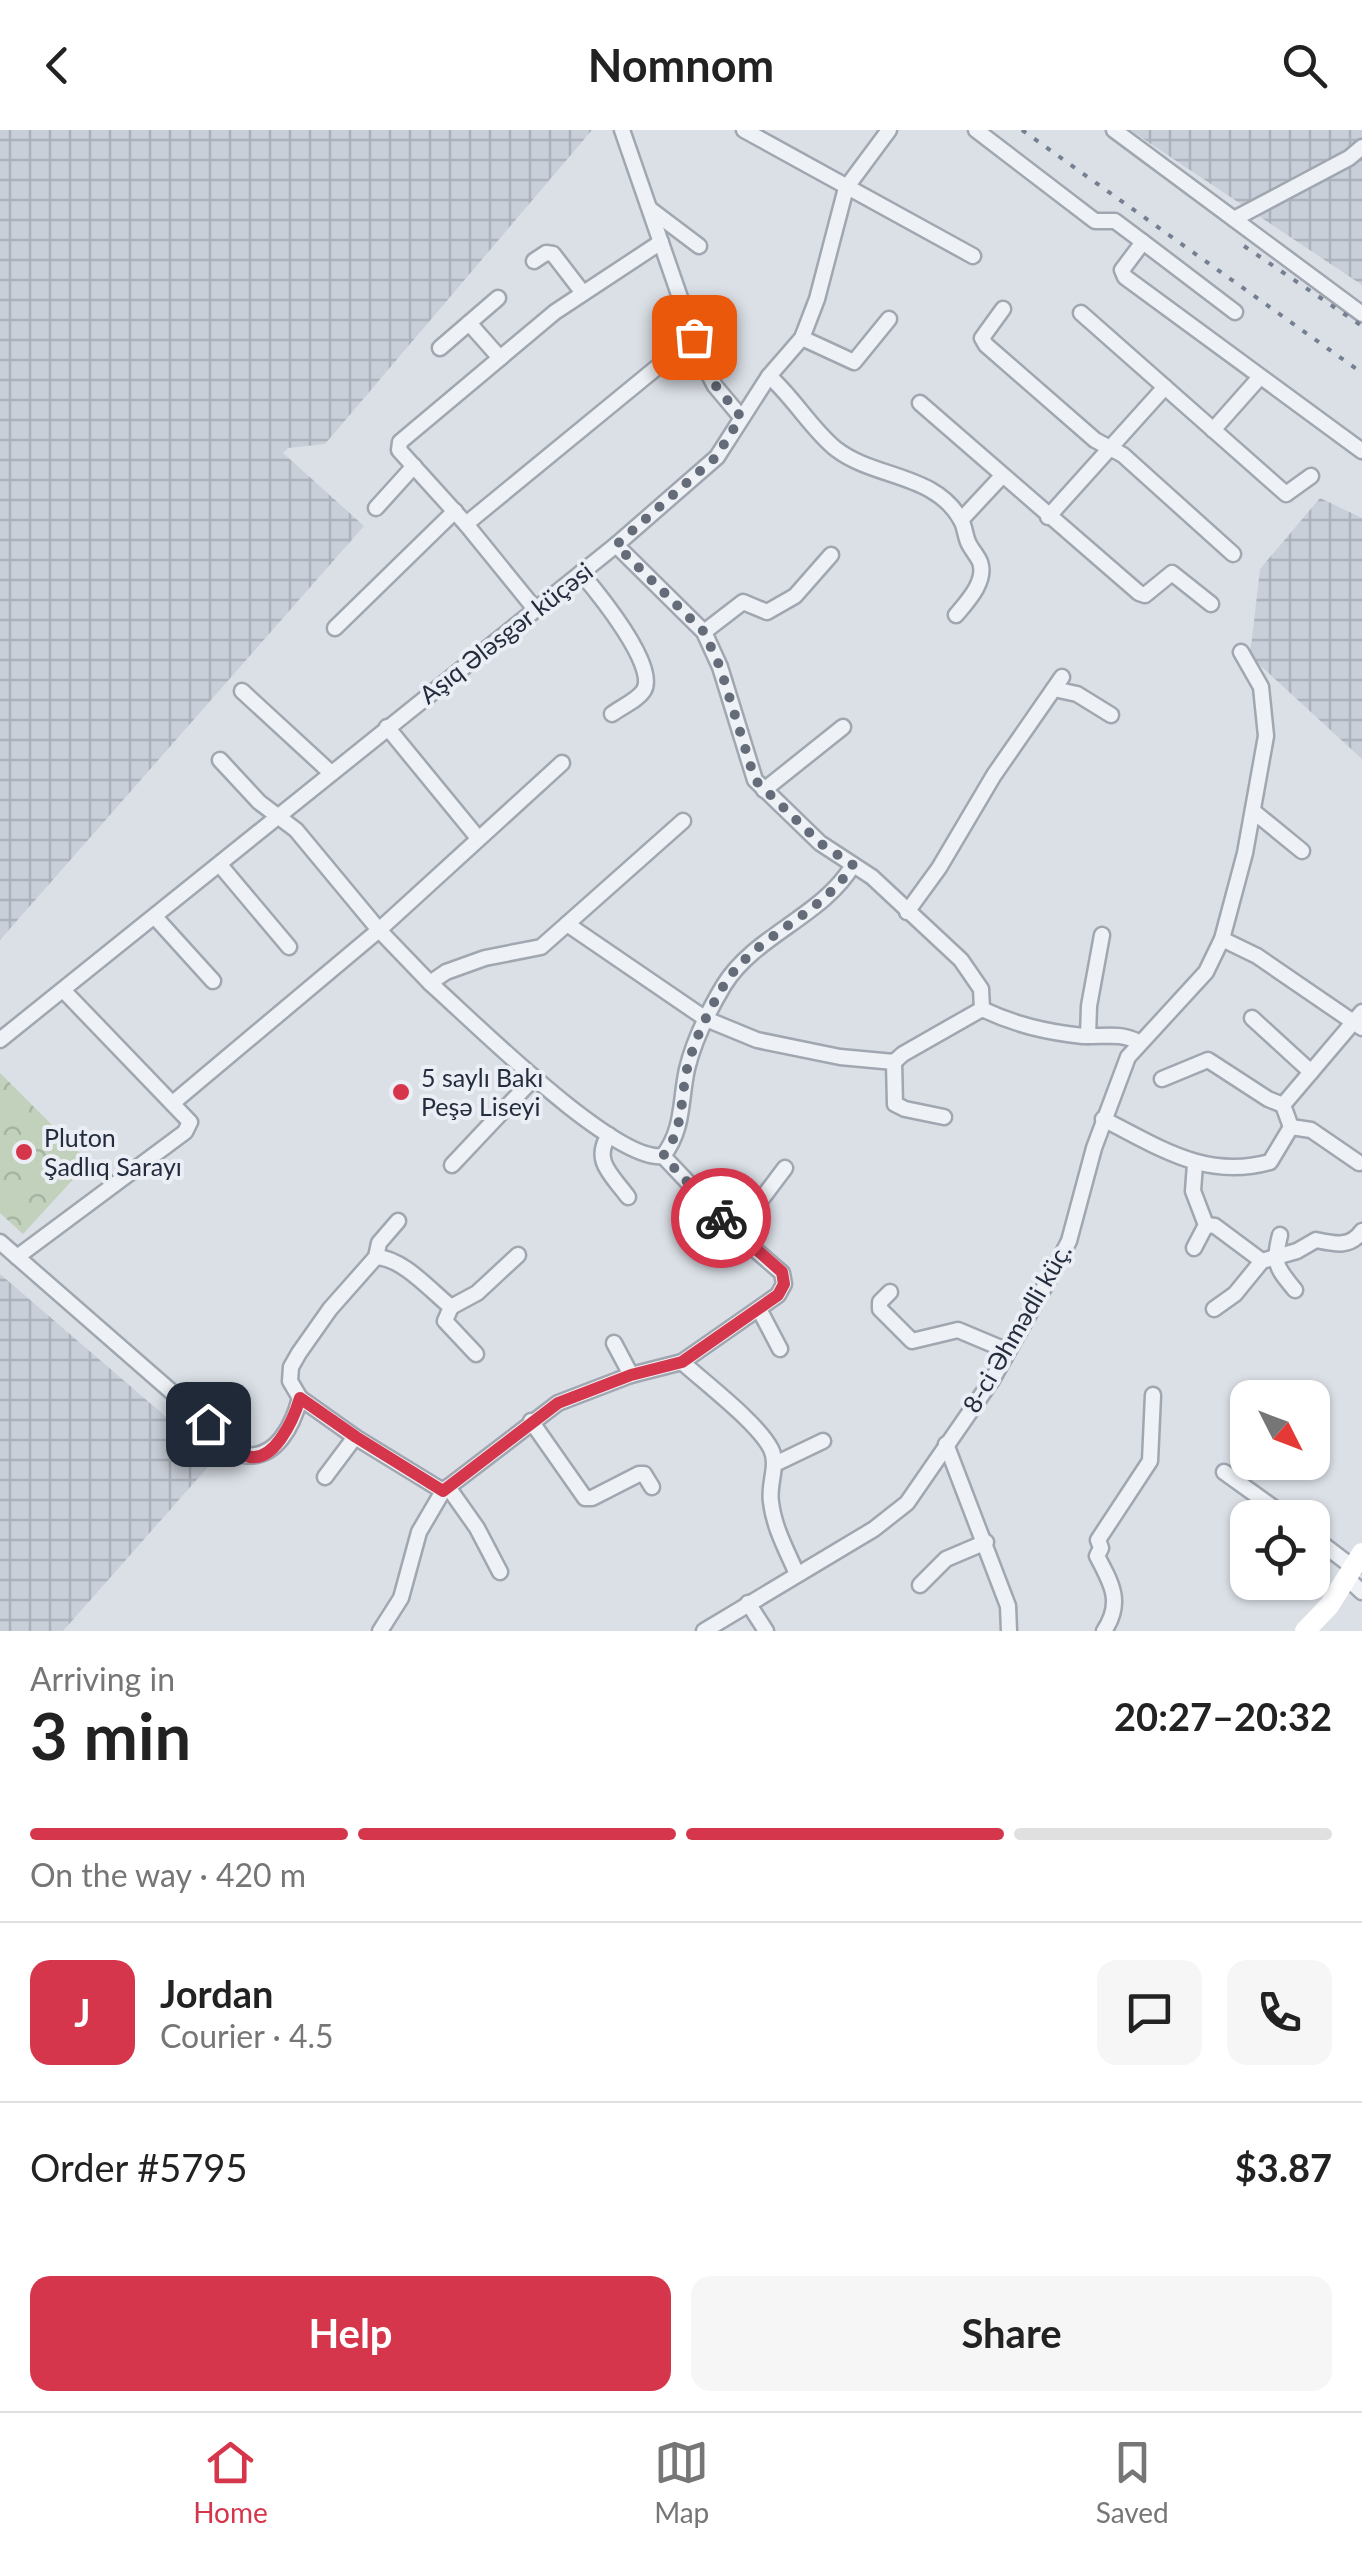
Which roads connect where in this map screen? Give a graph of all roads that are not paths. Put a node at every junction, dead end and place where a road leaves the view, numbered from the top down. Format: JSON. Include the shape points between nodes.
{"nodes":[{"id":1,"x":622,"y":130,"type":"edge"},
{"id":2,"x":744,"y":130,"type":"edge"},
{"id":3,"x":889,"y":130,"type":"edge"},
{"id":4,"x":976,"y":130,"type":"edge"},
{"id":5,"x":1114,"y":130,"type":"edge"},
{"id":6,"x":1362,"y":148,"type":"edge"},
{"id":7,"x":846,"y":188,"type":"junction"},
{"id":8,"x":649,"y":208,"type":"junction"},
{"id":9,"x":1234,"y":219,"type":"junction"},
{"id":10,"x":661,"y":242,"type":"junction"},
{"id":11,"x":1143,"y":242,"type":"junction"},
{"id":12,"x":698,"y":246,"type":"dead end"},
{"id":13,"x":973,"y":256,"type":"dead end"},
{"id":14,"x":534,"y":261,"type":"dead end"},
{"id":15,"x":583,"y":293,"type":"junction"},
{"id":16,"x":498,"y":298,"type":"dead end"},
{"id":17,"x":1003,"y":308,"type":"dead end"},
{"id":18,"x":1235,"y":312,"type":"dead end"},
{"id":19,"x":1081,"y":313,"type":"dead end"},
{"id":20,"x":1362,"y":314,"type":"edge"},
{"id":21,"x":889,"y":320,"type":"dead end"},
{"id":22,"x":469,"y":323,"type":"junction"},
{"id":23,"x":694,"y":337,"type":"junction"},
{"id":24,"x":802,"y":338,"type":"junction"},
{"id":25,"x":440,"y":348,"type":"dead end"},
{"id":26,"x":500,"y":358,"type":"junction"},
{"id":27,"x":768,"y":376,"type":"junction"},
{"id":28,"x":1260,"y":376,"type":"junction"},
{"id":29,"x":1165,"y":388,"type":"junction"},
{"id":30,"x":920,"y":403,"type":"dead end"},
{"id":31,"x":741,"y":417,"type":"junction"},
{"id":32,"x":1213,"y":430,"type":"junction"},
{"id":33,"x":1110,"y":448,"type":"junction"},
{"id":34,"x":1362,"y":451,"type":"edge"},
{"id":35,"x":414,"y":466,"type":"junction"},
{"id":36,"x":1002,"y":476,"type":"junction"},
{"id":37,"x":1311,"y":476,"type":"dead end"},
{"id":38,"x":376,"y":508,"type":"dead end"},
{"id":39,"x":455,"y":511,"type":"junction"},
{"id":40,"x":1048,"y":517,"type":"junction"},
{"id":41,"x":961,"y":520,"type":"junction"},
{"id":42,"x":466,"y":524,"type":"junction"},
{"id":43,"x":616,"y":545,"type":"junction"},
{"id":44,"x":1233,"y":554,"type":"dead end"},
{"id":45,"x":831,"y":555,"type":"dead end"},
{"id":46,"x":581,"y":573,"type":"junction"},
{"id":47,"x":1211,"y":604,"type":"dead end"},
{"id":48,"x":535,"y":609,"type":"junction"},
{"id":49,"x":956,"y":615,"type":"dead end"},
{"id":50,"x":336,"y":628,"type":"dead end"},
{"id":51,"x":704,"y":632,"type":"junction"},
{"id":52,"x":1240,"y":652,"type":"dead end"},
{"id":53,"x":242,"y":691,"type":"dead end"},
{"id":54,"x":612,"y":714,"type":"dead end"},
{"id":55,"x":1111,"y":715,"type":"dead end"},
{"id":56,"x":388,"y":727,"type":"junction"},
{"id":57,"x":843,"y":728,"type":"dead end"},
{"id":58,"x":220,"y":760,"type":"dead end"},
{"id":59,"x":562,"y":763,"type":"dead end"},
{"id":60,"x":330,"y":772,"type":"junction"},
{"id":61,"x":764,"y":790,"type":"junction"},
{"id":62,"x":1252,"y":811,"type":"junction"},
{"id":63,"x":281,"y":816,"type":"junction"},
{"id":64,"x":683,"y":821,"type":"dead end"},
{"id":65,"x":478,"y":838,"type":"junction"},
{"id":66,"x":1302,"y":851,"type":"dead end"},
{"id":67,"x":220,"y":865,"type":"junction"},
{"id":68,"x":853,"y":865,"type":"junction"},
{"id":69,"x":908,"y":912,"type":"junction"},
{"id":70,"x":156,"y":917,"type":"junction"},
{"id":71,"x":567,"y":924,"type":"junction"},
{"id":72,"x":379,"y":930,"type":"junction"},
{"id":73,"x":1102,"y":936,"type":"dead end"},
{"id":74,"x":1222,"y":939,"type":"junction"},
{"id":75,"x":289,"y":948,"type":"dead end"},
{"id":76,"x":213,"y":980,"type":"dead end"},
{"id":77,"x":430,"y":982,"type":"junction"},
{"id":78,"x":64,"y":991,"type":"junction"},
{"id":79,"x":982,"y":1010,"type":"junction"},
{"id":80,"x":1252,"y":1018,"type":"dead end"},
{"id":81,"x":706,"y":1020,"type":"junction"},
{"id":82,"x":1359,"y":1020,"type":"edge"},
{"id":83,"x":1088,"y":1036,"type":"junction"},
{"id":84,"x":0,"y":1040,"type":"edge"},
{"id":85,"x":1138,"y":1042,"type":"junction"},
{"id":86,"x":894,"y":1062,"type":"junction"},
{"id":87,"x":1310,"y":1072,"type":"junction"},
{"id":88,"x":534,"y":1078,"type":"junction"},
{"id":89,"x":1162,"y":1079,"type":"dead end"},
{"id":90,"x":174,"y":1102,"type":"junction"},
{"id":91,"x":1283,"y":1105,"type":"junction"},
{"id":92,"x":944,"y":1117,"type":"dead end"},
{"id":93,"x":1103,"y":1119,"type":"junction"},
{"id":94,"x":1291,"y":1127,"type":"junction"},
{"id":95,"x":610,"y":1135,"type":"junction"},
{"id":96,"x":663,"y":1156,"type":"junction"},
{"id":97,"x":1195,"y":1164,"type":"junction"},
{"id":98,"x":1359,"y":1164,"type":"dead end"},
{"id":99,"x":452,"y":1165,"type":"dead end"},
{"id":100,"x":785,"y":1168,"type":"dead end"},
{"id":101,"x":628,"y":1197,"type":"dead end"},
{"id":102,"x":398,"y":1221,"type":"dead end"},
{"id":103,"x":1206,"y":1224,"type":"junction"},
{"id":104,"x":1362,"y":1231,"type":"edge"},
{"id":105,"x":736,"y":1233,"type":"junction"},
{"id":106,"x":1280,"y":1234,"type":"dead end"},
{"id":107,"x":0,"y":1242,"type":"edge"},
{"id":108,"x":1194,"y":1248,"type":"dead end"},
{"id":109,"x":518,"y":1255,"type":"dead end"},
{"id":110,"x":17,"y":1257,"type":"junction"},
{"id":111,"x":376,"y":1257,"type":"junction"},
{"id":112,"x":1268,"y":1259,"type":"junction"},
{"id":113,"x":1295,"y":1290,"type":"dead end"},
{"id":114,"x":890,"y":1292,"type":"dead end"},
{"id":115,"x":451,"y":1307,"type":"junction"},
{"id":116,"x":759,"y":1309,"type":"junction"},
{"id":117,"x":1214,"y":1309,"type":"dead end"},
{"id":118,"x":614,"y":1343,"type":"dead end"},
{"id":119,"x":780,"y":1349,"type":"dead end"},
{"id":120,"x":1008,"y":1351,"type":"junction"},
{"id":121,"x":476,"y":1354,"type":"dead end"},
{"id":122,"x":682,"y":1362,"type":"junction"},
{"id":123,"x":631,"y":1375,"type":"junction"},
{"id":124,"x":1153,"y":1395,"type":"dead end"},
{"id":125,"x":300,"y":1398,"type":"junction"},
{"id":126,"x":531,"y":1421,"type":"junction"},
{"id":127,"x":356,"y":1437,"type":"junction"},
{"id":128,"x":823,"y":1442,"type":"dead end"},
{"id":129,"x":946,"y":1444,"type":"junction"},
{"id":130,"x":775,"y":1464,"type":"junction"},
{"id":131,"x":1224,"y":1472,"type":"dead end"},
{"id":132,"x":325,"y":1477,"type":"dead end"},
{"id":133,"x":652,"y":1486,"type":"dead end"},
{"id":134,"x":446,"y":1489,"type":"junction"},
{"id":135,"x":1263,"y":1500,"type":"edge"},
{"id":136,"x":986,"y":1542,"type":"junction"},
{"id":137,"x":1330,"y":1551,"type":"edge"},
{"id":138,"x":500,"y":1572,"type":"dead end"},
{"id":139,"x":1357,"y":1573,"type":"edge"},
{"id":140,"x":797,"y":1574,"type":"junction"},
{"id":141,"x":920,"y":1584,"type":"dead end"},
{"id":142,"x":748,"y":1603,"type":"junction"},
{"id":143,"x":380,"y":1631,"type":"edge"},
{"id":144,"x":704,"y":1631,"type":"edge"},
{"id":145,"x":766,"y":1631,"type":"edge"},
{"id":146,"x":1009,"y":1631,"type":"edge"},
{"id":147,"x":1104,"y":1631,"type":"edge"},
{"id":148,"x":1305,"y":1631,"type":"edge"}],
"edges":[{"from":1,"to":8,"type":"street"},
{"from":2,"to":7,"type":"street"},
{"from":3,"to":7,"type":"street","name":"Aşıq Ələsgər küçəsi"},
{"from":4,"to":11,"type":"street","via":[[1095,221],[1115,220]]},
{"from":5,"to":9,"type":"street"},
{"from":6,"to":9,"type":"street"},
{"from":7,"to":13,"type":"street"},
{"from":7,"to":24,"type":"street","name":"Aşıq Ələsgər küçəsi"},
{"from":8,"to":10,"type":"street"},
{"from":8,"to":12,"type":"street"},
{"from":9,"to":20,"type":"street"},
{"from":10,"to":15,"type":"street"},
{"from":10,"to":23,"type":"street"},
{"from":11,"to":18,"type":"street"},
{"from":11,"to":28,"type":"street","via":[[1124,266],[1125,277]]},
{"from":14,"to":15,"type":"street","via":[[552,254]]},
{"from":15,"to":26,"type":"street"},
{"from":16,"to":22,"type":"street"},
{"from":17,"to":33,"type":"street","via":[[984,332],[986,346]]},
{"from":19,"to":29,"type":"street"},
{"from":21,"to":24,"type":"street","via":[[854,362]]},
{"from":22,"to":25,"type":"street"},
{"from":22,"to":26,"type":"street"},
{"from":23,"to":31,"type":"street","via":[[716,386]]},
{"from":23,"to":42,"type":"street"},
{"from":24,"to":27,"type":"street","name":"Aşıq Ələsgər küçəsi"},
{"from":26,"to":35,"type":"street","via":[[400,442]]},
{"from":27,"to":31,"type":"street","name":"Aşıq Ələsgər küçəsi"},
{"from":27,"to":41,"type":"street","via":[[835,448],[926,487]]},
{"from":28,"to":32,"type":"street"},
{"from":28,"to":34,"type":"street"},
{"from":29,"to":32,"type":"street"},
{"from":29,"to":33,"type":"street"},
{"from":30,"to":36,"type":"street"},
{"from":31,"to":43,"type":"street","name":"Aşıq Ələsgər küçəsi","via":[[716,457]]},
{"from":32,"to":37,"type":"street","via":[[1286,494]]},
{"from":33,"to":40,"type":"street"},
{"from":33,"to":44,"type":"street"},
{"from":35,"to":38,"type":"street"},
{"from":35,"to":39,"type":"street"},
{"from":36,"to":40,"type":"street"},
{"from":36,"to":41,"type":"street"},
{"from":39,"to":42,"type":"street"},
{"from":39,"to":50,"type":"street"},
{"from":40,"to":47,"type":"street","via":[[1139,594],[1172,573]]},
{"from":41,"to":49,"type":"street","via":[[982,564],[972,597]]},
{"from":42,"to":48,"type":"street"},
{"from":43,"to":46,"type":"street","name":"Aşıq Ələsgər küçəsi"},
{"from":43,"to":51,"type":"street"},
{"from":45,"to":51,"type":"street","via":[[782,606],[766,612],[743,602]]},
{"from":46,"to":48,"type":"street","name":"Aşıq Ələsgər küçəsi"},
{"from":46,"to":54,"type":"street","via":[[619,621],[645,674],[642,693]]},
{"from":48,"to":56,"type":"street","name":"Aşıq Ələsgər küçəsi"},
{"from":51,"to":61,"type":"street"},
{"from":52,"to":62,"type":"street","name":"8-ci Əhmədli küç.","via":[[1261,686],[1265,709]]},
{"from":53,"to":60,"type":"street"},
{"from":55,"to":69,"type":"street","via":[[1058,683]]},
{"from":56,"to":60,"type":"street","name":"Aşıq Ələsgər küçəsi"},
{"from":56,"to":65,"type":"street"},
{"from":57,"to":61,"type":"street"},
{"from":58,"to":63,"type":"street"},
{"from":59,"to":65,"type":"street"},
{"from":60,"to":63,"type":"street","name":"Aşıq Ələsgər küçəsi"},
{"from":61,"to":68,"type":"street"},
{"from":62,"to":66,"type":"street"},
{"from":62,"to":74,"type":"street","name":"8-ci Əhmədli küç."},
{"from":63,"to":67,"type":"street","name":"Aşıq Ələsgər küçəsi"},
{"from":63,"to":72,"type":"street"},
{"from":64,"to":71,"type":"street"},
{"from":65,"to":72,"type":"street"},
{"from":67,"to":70,"type":"street","name":"Aşıq Ələsgər küçəsi"},
{"from":67,"to":75,"type":"street"},
{"from":68,"to":69,"type":"street"},
{"from":68,"to":81,"type":"street","via":[[834,890],[738,967]]},
{"from":69,"to":79,"type":"street","via":[[971,971]]},
{"from":70,"to":76,"type":"street"},
{"from":70,"to":78,"type":"street","name":"Aşıq Ələsgər küçəsi"},
{"from":71,"to":77,"type":"street","via":[[541,947],[484,958]]},
{"from":71,"to":81,"type":"street"},
{"from":72,"to":77,"type":"street"},
{"from":72,"to":90,"type":"street"},
{"from":73,"to":83,"type":"street"},
{"from":74,"to":82,"type":"street"},
{"from":74,"to":85,"type":"street","name":"8-ci Əhmədli küç.","via":[[1206,972]]},
{"from":77,"to":88,"type":"street"},
{"from":78,"to":84,"type":"street","name":"Aşıq Ələsgər küçəsi"},
{"from":78,"to":90,"type":"street"},
{"from":79,"to":83,"type":"street","via":[[1016,1025]]},
{"from":79,"to":86,"type":"street"},
{"from":80,"to":87,"type":"street"},
{"from":81,"to":86,"type":"street","via":[[757,1040]]},
{"from":81,"to":96,"type":"street","via":[[686,1074],[679,1130]]},
{"from":82,"to":87,"type":"street"},
{"from":83,"to":85,"type":"street"},
{"from":85,"to":93,"type":"street","name":"8-ci Əhmədli küç."},
{"from":86,"to":92,"type":"street","via":[[896,1104]]},
{"from":87,"to":91,"type":"street"},
{"from":88,"to":95,"type":"street"},
{"from":88,"to":99,"type":"street"},
{"from":89,"to":91,"type":"street","via":[[1214,1061]]},
{"from":90,"to":110,"type":"street","via":[[190,1122],[185,1132]]},
{"from":91,"to":94,"type":"street"},
{"from":93,"to":97,"type":"street"},
{"from":93,"to":120,"type":"street","name":"8-ci Əhmədli küç.","via":[[1069,1240]]},
{"from":94,"to":97,"type":"street","via":[[1265,1164]]},
{"from":94,"to":98,"type":"street","via":[[1310,1130]]},
{"from":95,"to":96,"type":"street","via":[[651,1158]]},
{"from":95,"to":101,"type":"street","via":[[601,1158]]},
{"from":96,"to":105,"type":"street"},
{"from":97,"to":103,"type":"street","via":[[1193,1192]]},
{"from":100,"to":105,"type":"street"},
{"from":102,"to":111,"type":"street","via":[[379,1242]]},
{"from":103,"to":108,"type":"street"},
{"from":103,"to":112,"type":"street"},
{"from":104,"to":112,"type":"street","via":[[1342,1245],[1316,1240]]},
{"from":105,"to":116,"type":"street","via":[[782,1272],[778,1295]]},
{"from":106,"to":112,"type":"street"},
{"from":107,"to":110,"type":"street"},
{"from":109,"to":115,"type":"street"},
{"from":110,"to":125,"type":"street","via":[[244,1455],[256,1457],[287,1432]]},
{"from":111,"to":115,"type":"street","via":[[398,1265]]},
{"from":111,"to":125,"type":"street","via":[[291,1367]]},
{"from":112,"to":113,"type":"street"},
{"from":112,"to":117,"type":"street"},
{"from":114,"to":120,"type":"street","via":[[880,1308],[912,1341],[958,1330]]},
{"from":115,"to":121,"type":"street","via":[[445,1321]]},
{"from":116,"to":119,"type":"street"},
{"from":116,"to":122,"type":"street"},
{"from":118,"to":123,"type":"street"},
{"from":120,"to":129,"type":"street","name":"8-ci Əhmədli küç."},
{"from":122,"to":123,"type":"street"},
{"from":122,"to":130,"type":"street","via":[[761,1434]]},
{"from":123,"to":126,"type":"street","via":[[577,1394]]},
{"from":124,"to":147,"type":"street","via":[[1150,1461],[1098,1540],[1097,1556],[1116,1598]]},
{"from":125,"to":127,"type":"street"},
{"from":126,"to":133,"type":"street","via":[[585,1498],[639,1474]]},
{"from":126,"to":134,"type":"street"},
{"from":127,"to":132,"type":"street"},
{"from":127,"to":134,"type":"street"},
{"from":128,"to":130,"type":"street"},
{"from":129,"to":136,"type":"street"},
{"from":129,"to":140,"type":"street","name":"8-ci Əhmədli küç.","via":[[890,1518]]},
{"from":130,"to":140,"type":"street","via":[[775,1525]]},
{"from":131,"to":135,"type":"street"},
{"from":134,"to":138,"type":"street"},
{"from":134,"to":143,"type":"street","via":[[420,1532],[400,1598]]},
{"from":136,"to":141,"type":"street","via":[[946,1559]]},
{"from":136,"to":146,"type":"street","via":[[1008,1606]]},
{"from":137,"to":139,"type":"street"},
{"from":139,"to":148,"type":"street"},
{"from":140,"to":142,"type":"street","name":"8-ci Əhmədli küç."},
{"from":142,"to":144,"type":"street","name":"8-ci Əhmədli küç."},
{"from":142,"to":145,"type":"street"}]}
